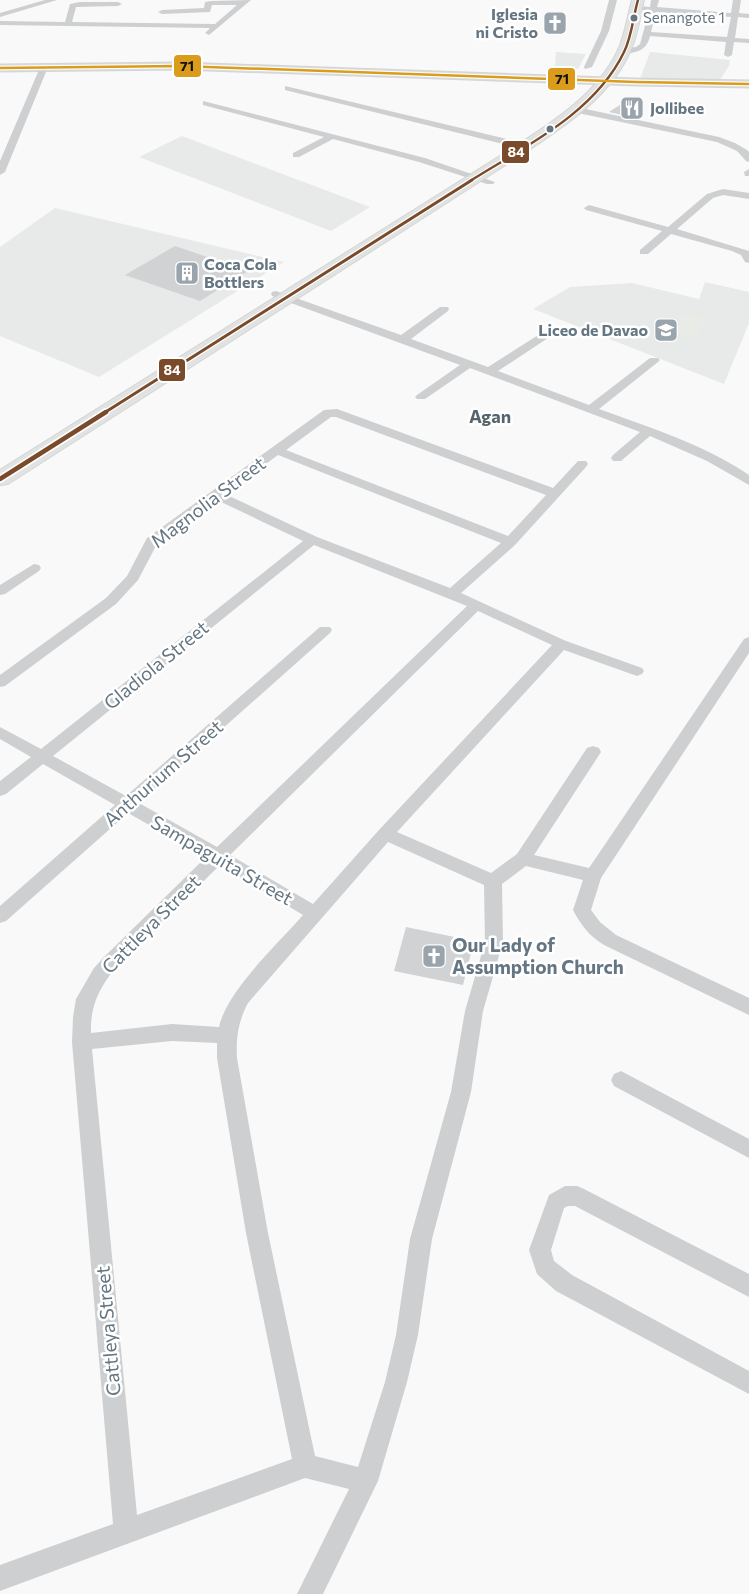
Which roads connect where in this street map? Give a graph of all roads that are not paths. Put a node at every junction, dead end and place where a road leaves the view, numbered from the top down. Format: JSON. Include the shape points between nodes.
{"nodes":[{"id":1,"x":53,"y":0,"type":"edge"},
{"id":2,"x":613,"y":0,"type":"edge"},
{"id":3,"x":655,"y":0,"type":"edge"},
{"id":4,"x":737,"y":0,"type":"edge"},
{"id":5,"x":245,"y":2,"type":"edge"},
{"id":6,"x":634,"y":3,"type":"edge"},
{"id":7,"x":653,"y":9,"type":"junction"},
{"id":8,"x":117,"y":12,"type":"edge"},
{"id":9,"x":0,"y":15,"type":"edge"},
{"id":10,"x":736,"y":15,"type":"junction"},
{"id":11,"x":749,"y":16,"type":"edge"},
{"id":12,"x":0,"y":23,"type":"edge"},
{"id":13,"x":68,"y":24,"type":"junction"},
{"id":14,"x":160,"y":26,"type":"junction"},
{"id":15,"x":216,"y":26,"type":"junction"},
{"id":16,"x":648,"y":34,"type":"junction"},
{"id":17,"x":205,"y":37,"type":"dead end"},
{"id":18,"x":730,"y":40,"type":"junction"},
{"id":19,"x":749,"y":42,"type":"edge"},
{"id":20,"x":624,"y":51,"type":"junction"},
{"id":21,"x":728,"y":55,"type":"dead end"},
{"id":22,"x":44,"y":67,"type":"junction"},
{"id":23,"x":0,"y":68,"type":"edge"},
{"id":24,"x":597,"y":76,"type":"junction"},
{"id":25,"x":749,"y":84,"type":"edge"},
{"id":26,"x":288,"y":88,"type":"dead end"},
{"id":27,"x":206,"y":103,"type":"dead end"},
{"id":28,"x":576,"y":110,"type":"junction"},
{"id":29,"x":330,"y":137,"type":"junction"},
{"id":30,"x":515,"y":144,"type":"junction"},
{"id":31,"x":296,"y":155,"type":"dead end"},
{"id":32,"x":749,"y":159,"type":"edge"},
{"id":33,"x":0,"y":172,"type":"edge"},
{"id":34,"x":478,"y":178,"type":"junction"},
{"id":35,"x":749,"y":196,"type":"edge"},
{"id":36,"x":589,"y":208,"type":"dead end"},
{"id":37,"x":672,"y":229,"type":"junction"},
{"id":38,"x":644,"y":252,"type":"dead end"},
{"id":39,"x":749,"y":260,"type":"edge"},
{"id":40,"x":281,"y":296,"type":"junction"},
{"id":41,"x":444,"y":309,"type":"dead end"},
{"id":42,"x":547,"y":334,"type":"dead end"},
{"id":43,"x":402,"y":340,"type":"junction"},
{"id":44,"x":654,"y":360,"type":"dead end"},
{"id":45,"x":468,"y":364,"type":"junction"},
{"id":46,"x":490,"y":372,"type":"junction"},
{"id":47,"x":421,"y":396,"type":"dead end"},
{"id":48,"x":591,"y":410,"type":"junction"},
{"id":49,"x":647,"y":432,"type":"junction"},
{"id":50,"x":278,"y":450,"type":"junction"},
{"id":51,"x":617,"y":458,"type":"dead end"},
{"id":52,"x":582,"y":464,"type":"dead end"},
{"id":53,"x":0,"y":467,"type":"edge"},
{"id":54,"x":0,"y":479,"type":"edge"},
{"id":55,"x":749,"y":481,"type":"edge"},
{"id":56,"x":556,"y":494,"type":"junction"},
{"id":57,"x":216,"y":495,"type":"junction"},
{"id":58,"x":312,"y":540,"type":"junction"},
{"id":59,"x":510,"y":542,"type":"junction"},
{"id":60,"x":34,"y":568,"type":"dead end"},
{"id":61,"x":0,"y":591,"type":"edge"},
{"id":62,"x":452,"y":594,"type":"junction"},
{"id":63,"x":475,"y":606,"type":"junction"},
{"id":64,"x":325,"y":630,"type":"dead end"},
{"id":65,"x":749,"y":642,"type":"edge"},
{"id":66,"x":561,"y":644,"type":"junction"},
{"id":67,"x":637,"y":671,"type":"dead end"},
{"id":68,"x":0,"y":682,"type":"edge"},
{"id":69,"x":0,"y":732,"type":"edge"},
{"id":70,"x":593,"y":752,"type":"dead end"},
{"id":71,"x":42,"y":756,"type":"junction"},
{"id":72,"x":0,"y":790,"type":"edge"},
{"id":73,"x":126,"y":806,"type":"junction"},
{"id":74,"x":385,"y":834,"type":"junction"},
{"id":75,"x":219,"y":855,"type":"junction"},
{"id":76,"x":523,"y":859,"type":"junction"},
{"id":77,"x":593,"y":876,"type":"junction"},
{"id":78,"x":493,"y":881,"type":"junction"},
{"id":79,"x":314,"y":913,"type":"junction"},
{"id":80,"x":0,"y":916,"type":"edge"},
{"id":81,"x":749,"y":1008,"type":"edge"},
{"id":82,"x":227,"y":1036,"type":"junction"},
{"id":83,"x":82,"y":1042,"type":"junction"},
{"id":84,"x":621,"y":1080,"type":"dead end"},
{"id":85,"x":749,"y":1149,"type":"edge"},
{"id":86,"x":749,"y":1286,"type":"edge"},
{"id":87,"x":749,"y":1383,"type":"edge"},
{"id":88,"x":305,"y":1466,"type":"junction"},
{"id":89,"x":366,"y":1481,"type":"junction"},
{"id":90,"x":126,"y":1530,"type":"junction"},
{"id":91,"x":0,"y":1578,"type":"edge"},
{"id":92,"x":310,"y":1594,"type":"edge"}],
"edges":[{"from":1,"to":9,"type":"street"},
{"from":2,"to":24,"type":"street"},
{"from":3,"to":7,"type":"street"},
{"from":4,"to":10,"type":"street"},
{"from":5,"to":14,"type":"street","via":[[211,3],[208,10],[202,12],[163,9]]},
{"from":5,"to":15,"type":"street"},
{"from":6,"to":7,"type":"street"},
{"from":6,"to":20,"type":"highway"},
{"from":6,"to":24,"type":"highway"},
{"from":7,"to":10,"type":"street"},
{"from":7,"to":16,"type":"street"},
{"from":8,"to":13,"type":"street"},
{"from":8,"to":13,"type":"street","via":[[80,4],[73,6]]},
{"from":8,"to":14,"type":"street"},
{"from":10,"to":11,"type":"street"},
{"from":10,"to":18,"type":"street"},
{"from":12,"to":13,"type":"street"},
{"from":14,"to":15,"type":"street"},
{"from":15,"to":17,"type":"street"},
{"from":16,"to":18,"type":"street"},
{"from":16,"to":20,"type":"street","via":[[642,47]]},
{"from":18,"to":19,"type":"street"},
{"from":18,"to":21,"type":"street"},
{"from":20,"to":24,"type":"highway"},
{"from":22,"to":23,"type":"main road"},
{"from":22,"to":24,"type":"main road","via":[[188,66]]},
{"from":22,"to":33,"type":"street"},
{"from":24,"to":25,"type":"main road"},
{"from":24,"to":28,"type":"highway"},
{"from":24,"to":30,"type":"highway","via":[[567,108]]},
{"from":26,"to":30,"type":"street"},
{"from":27,"to":29,"type":"street"},
{"from":28,"to":32,"type":"street","via":[[725,142],[743,151]]},
{"from":28,"to":34,"type":"highway"},
{"from":29,"to":31,"type":"street"},
{"from":29,"to":34,"type":"street"},
{"from":30,"to":34,"type":"highway"},
{"from":34,"to":40,"type":"highway"},
{"from":35,"to":37,"type":"street","via":[[723,192],[710,196]]},
{"from":36,"to":37,"type":"street"},
{"from":37,"to":38,"type":"street"},
{"from":37,"to":39,"type":"street","via":[[736,249],[745,253]]},
{"from":40,"to":43,"type":"street"},
{"from":40,"to":53,"type":"highway"},
{"from":40,"to":54,"type":"highway"},
{"from":41,"to":43,"type":"street"},
{"from":42,"to":46,"type":"street"},
{"from":43,"to":45,"type":"street"},
{"from":44,"to":48,"type":"street"},
{"from":45,"to":46,"type":"street"},
{"from":45,"to":47,"type":"street"},
{"from":46,"to":48,"type":"street"},
{"from":48,"to":49,"type":"street"},
{"from":49,"to":51,"type":"street"},
{"from":49,"to":55,"type":"street","via":[[701,452]]},
{"from":50,"to":56,"type":"street","name":"Magnolia Street","via":[[324,414],[337,413]]},
{"from":50,"to":57,"type":"street","name":"Magnolia Street"},
{"from":50,"to":59,"type":"street"},
{"from":52,"to":56,"type":"street"},
{"from":56,"to":59,"type":"street"},
{"from":57,"to":58,"type":"street"},
{"from":57,"to":68,"type":"street","name":"Magnolia Street","via":[[152,541],[144,550],[133,576],[111,601]]},
{"from":58,"to":62,"type":"street"},
{"from":58,"to":71,"type":"street","name":"Gladiola Street"},
{"from":59,"to":62,"type":"street"},
{"from":60,"to":61,"type":"street"},
{"from":62,"to":63,"type":"street"},
{"from":63,"to":66,"type":"street"},
{"from":63,"to":75,"type":"street","name":"Cattleya Street"},
{"from":64,"to":73,"type":"street","name":"Anthurium Street"},
{"from":65,"to":77,"type":"street"},
{"from":66,"to":67,"type":"street"},
{"from":66,"to":74,"type":"street"},
{"from":69,"to":71,"type":"street","name":"Sampaguita Street"},
{"from":70,"to":76,"type":"street"},
{"from":71,"to":72,"type":"street","name":"Gladiola Street"},
{"from":71,"to":73,"type":"street","name":"Sampaguita Street"},
{"from":73,"to":75,"type":"street","name":"Sampaguita Street"},
{"from":73,"to":80,"type":"street","name":"Anthurium Street"},
{"from":74,"to":78,"type":"street"},
{"from":74,"to":79,"type":"street"},
{"from":75,"to":79,"type":"street","name":"Sampaguita Street"},
{"from":75,"to":83,"type":"street","name":"Cattleya Street","via":[[109,963],[96,980],[84,1000]]},
{"from":76,"to":77,"type":"street"},
{"from":76,"to":78,"type":"street"},
{"from":77,"to":81,"type":"street","via":[[582,910],[598,932]]},
{"from":78,"to":89,"type":"street","via":[[494,942],[474,1011],[460,1092],[421,1239],[407,1335],[396,1382]]},
{"from":79,"to":82,"type":"street","via":[[241,998],[231,1016]]},
{"from":82,"to":83,"type":"street","via":[[174,1031]]},
{"from":82,"to":88,"type":"street","via":[[227,1058],[257,1233]]},
{"from":83,"to":90,"type":"street","name":"Cattleya Street"},
{"from":84,"to":85,"type":"street"},
{"from":86,"to":87,"type":"street","via":[[578,1196],[565,1196],[556,1202],[540,1250],[545,1267],[564,1283]]},
{"from":88,"to":89,"type":"street"},
{"from":88,"to":90,"type":"street"},
{"from":89,"to":92,"type":"street"},
{"from":90,"to":91,"type":"street"}]}
